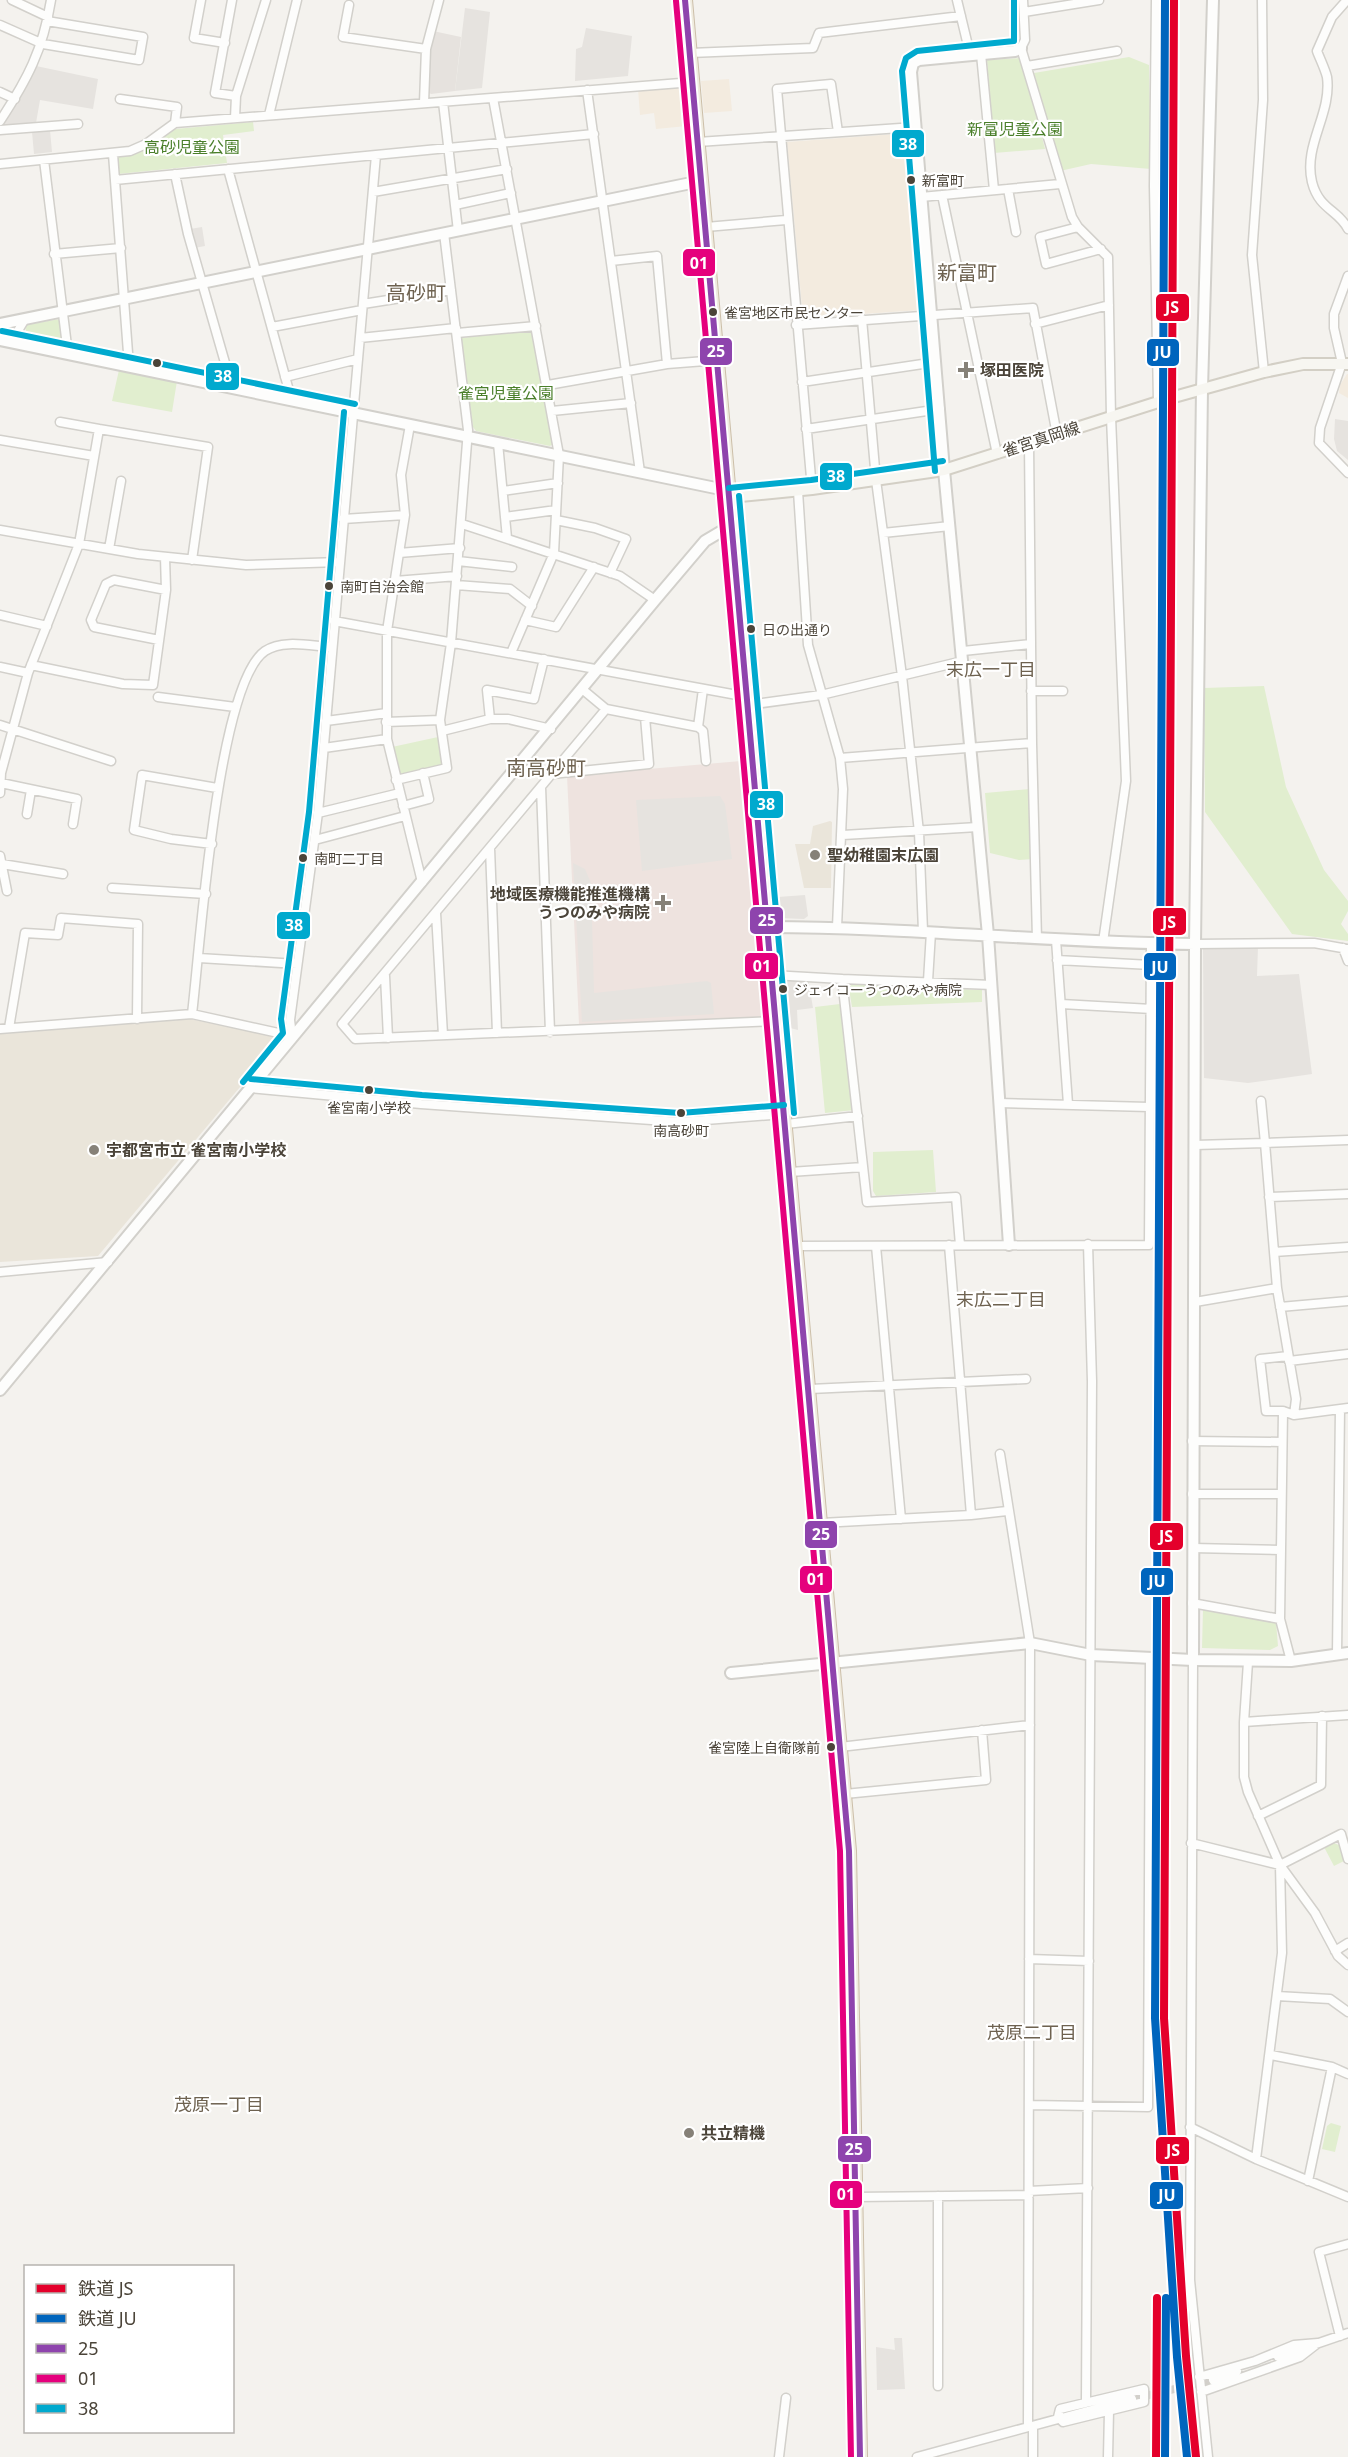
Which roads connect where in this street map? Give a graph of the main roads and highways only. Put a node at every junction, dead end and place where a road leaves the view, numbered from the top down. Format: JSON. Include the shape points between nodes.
{"nodes":[{"id":1,"x":686,"y":0,"type":"edge"},
{"id":2,"x":1345,"y":364,"type":"edge"},
{"id":3,"x":730,"y":494,"type":"junction"},
{"id":4,"x":860,"y":2457,"type":"edge"}],
"edges":[{"from":1,"to":3,"type":"highway"},
{"from":2,"to":3,"type":"main road","name":"雀宮真岡線","via":[[1304,364],[1264,372],[944,470],[798,491]]},
{"from":3,"to":4,"type":"highway","via":[[845,1794]]}]}
